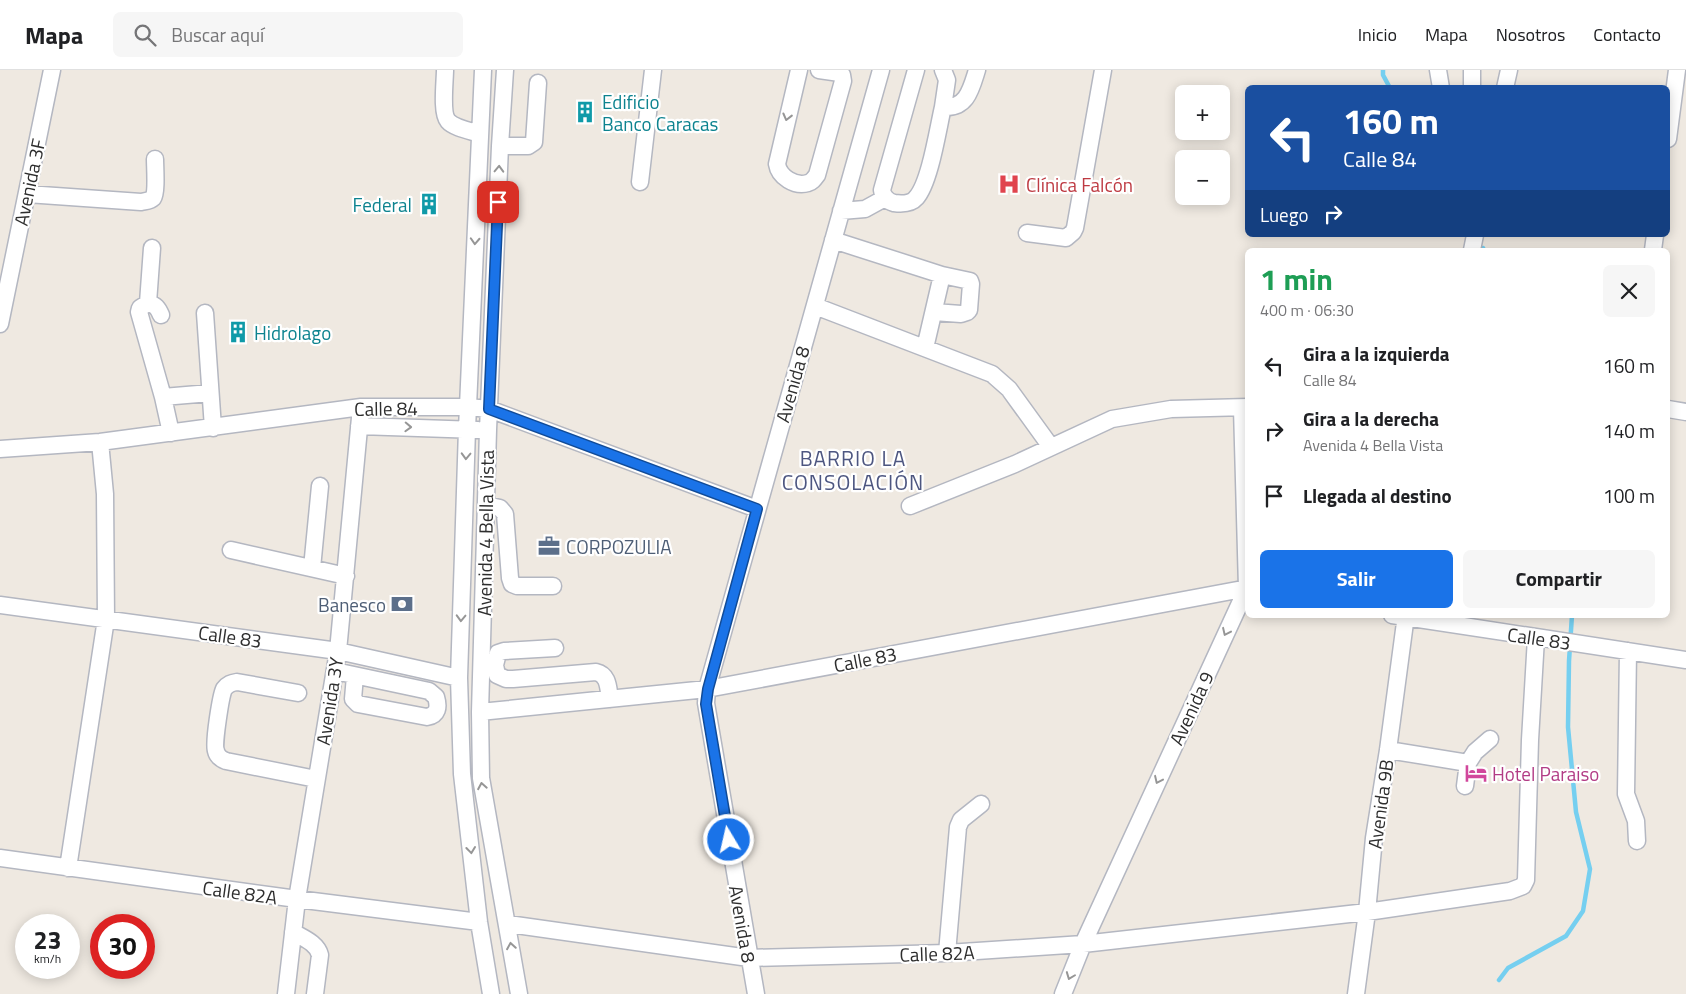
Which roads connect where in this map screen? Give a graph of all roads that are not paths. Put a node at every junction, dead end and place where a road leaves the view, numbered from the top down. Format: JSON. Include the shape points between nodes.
{"nodes":[{"id":1,"x":52,"y":70,"type":"edge"},
{"id":2,"x":445,"y":70,"type":"edge"},
{"id":3,"x":483,"y":70,"type":"edge"},
{"id":4,"x":505,"y":70,"type":"edge"},
{"id":5,"x":653,"y":70,"type":"edge"},
{"id":6,"x":799,"y":70,"type":"edge"},
{"id":7,"x":819,"y":70,"type":"edge"},
{"id":8,"x":881,"y":70,"type":"edge"},
{"id":9,"x":916,"y":70,"type":"edge"},
{"id":10,"x":943,"y":70,"type":"edge"},
{"id":11,"x":977,"y":70,"type":"edge"},
{"id":12,"x":1103,"y":70,"type":"edge"},
{"id":13,"x":1438,"y":70,"type":"edge"},
{"id":14,"x":1472,"y":70,"type":"edge"},
{"id":15,"x":1508,"y":70,"type":"edge"},
{"id":16,"x":1677,"y":70,"type":"edge"},
{"id":17,"x":538,"y":83,"type":"dead end"},
{"id":18,"x":1440,"y":85,"type":"edge"},
{"id":19,"x":1472,"y":85,"type":"edge"},
{"id":20,"x":1506,"y":85,"type":"edge"},
{"id":21,"x":943,"y":107,"type":"junction"},
{"id":22,"x":1670,"y":124,"type":"edge"},
{"id":23,"x":480,"y":134,"type":"junction"},
{"id":24,"x":500,"y":146,"type":"junction"},
{"id":25,"x":155,"y":159,"type":"dead end"},
{"id":26,"x":640,"y":182,"type":"dead end"},
{"id":27,"x":27,"y":194,"type":"junction"},
{"id":28,"x":885,"y":198,"type":"junction"},
{"id":29,"x":841,"y":211,"type":"junction"},
{"id":30,"x":1027,"y":233,"type":"dead end"},
{"id":31,"x":833,"y":240,"type":"junction"},
{"id":32,"x":152,"y":248,"type":"dead end"},
{"id":33,"x":942,"y":275,"type":"junction"},
{"id":34,"x":148,"y":303,"type":"junction"},
{"id":35,"x":815,"y":306,"type":"junction"},
{"id":36,"x":934,"y":312,"type":"junction"},
{"id":37,"x":205,"y":313,"type":"dead end"},
{"id":38,"x":1,"y":314,"type":"edge"},
{"id":39,"x":161,"y":315,"type":"dead end"},
{"id":40,"x":925,"y":348,"type":"junction"},
{"id":41,"x":210,"y":393,"type":"junction"},
{"id":42,"x":163,"y":397,"type":"junction"},
{"id":43,"x":361,"y":407,"type":"junction"},
{"id":44,"x":468,"y":407,"type":"junction"},
{"id":45,"x":1245,"y":408,"type":"edge"},
{"id":46,"x":489,"y":409,"type":"junction"},
{"id":47,"x":1670,"y":409,"type":"edge"},
{"id":48,"x":1686,"y":412,"type":"edge"},
{"id":49,"x":360,"y":426,"type":"junction"},
{"id":50,"x":213,"y":428,"type":"junction"},
{"id":51,"x":467,"y":429,"type":"junction"},
{"id":52,"x":488,"y":430,"type":"junction"},
{"id":53,"x":171,"y":433,"type":"junction"},
{"id":54,"x":100,"y":442,"type":"junction"},
{"id":55,"x":1051,"y":447,"type":"junction"},
{"id":56,"x":0,"y":449,"type":"edge"},
{"id":57,"x":320,"y":486,"type":"dead end"},
{"id":58,"x":486,"y":505,"type":"junction"},
{"id":59,"x":910,"y":506,"type":"dead end"},
{"id":60,"x":757,"y":509,"type":"junction"},
{"id":61,"x":231,"y":550,"type":"dead end"},
{"id":62,"x":312,"y":568,"type":"junction"},
{"id":63,"x":346,"y":576,"type":"junction"},
{"id":64,"x":553,"y":586,"type":"dead end"},
{"id":65,"x":1245,"y":588,"type":"edge"},
{"id":66,"x":1245,"y":592,"type":"edge"},
{"id":67,"x":0,"y":605,"type":"edge"},
{"id":68,"x":1401,"y":618,"type":"edge"},
{"id":69,"x":1413,"y":618,"type":"edge"},
{"id":70,"x":106,"y":619,"type":"junction"},
{"id":71,"x":1536,"y":638,"type":"junction"},
{"id":72,"x":555,"y":648,"type":"dead end"},
{"id":73,"x":338,"y":650,"type":"junction"},
{"id":74,"x":1628,"y":651,"type":"junction"},
{"id":75,"x":1686,"y":660,"type":"edge"},
{"id":76,"x":335,"y":671,"type":"junction"},
{"id":77,"x":356,"y":676,"type":"junction"},
{"id":78,"x":459,"y":678,"type":"junction"},
{"id":79,"x":708,"y":689,"type":"junction"},
{"id":80,"x":298,"y":693,"type":"dead end"},
{"id":81,"x":610,"y":699,"type":"junction"},
{"id":82,"x":480,"y":712,"type":"junction"},
{"id":83,"x":1490,"y":740,"type":"dead end"},
{"id":84,"x":1388,"y":750,"type":"junction"},
{"id":85,"x":1468,"y":763,"type":"junction"},
{"id":86,"x":316,"y":779,"type":"junction"},
{"id":87,"x":1465,"y":786,"type":"dead end"},
{"id":88,"x":981,"y":804,"type":"dead end"},
{"id":89,"x":1637,"y":841,"type":"dead end"},
{"id":90,"x":0,"y":858,"type":"edge"},
{"id":91,"x":68,"y":868,"type":"junction"},
{"id":92,"x":297,"y":900,"type":"junction"},
{"id":93,"x":1367,"y":912,"type":"junction"},
{"id":94,"x":480,"y":922,"type":"junction"},
{"id":95,"x":508,"y":924,"type":"junction"},
{"id":96,"x":293,"y":932,"type":"junction"},
{"id":97,"x":1082,"y":944,"type":"junction"},
{"id":98,"x":947,"y":953,"type":"junction"},
{"id":99,"x":749,"y":958,"type":"junction"},
{"id":100,"x":286,"y":994,"type":"edge"},
{"id":101,"x":315,"y":994,"type":"edge"},
{"id":102,"x":491,"y":994,"type":"edge"},
{"id":103,"x":519,"y":994,"type":"edge"},
{"id":104,"x":756,"y":994,"type":"edge"},
{"id":105,"x":1063,"y":994,"type":"edge"},
{"id":106,"x":1356,"y":994,"type":"edge"}],
"edges":[{"from":1,"to":27,"type":"street","name":"Avenida 3F"},
{"from":2,"to":23,"type":"street","via":[[444,114],[453,125]]},
{"from":3,"to":23,"type":"street","name":"Avenida 4 Bella Vista"},
{"from":4,"to":24,"type":"street","name":"Avenida 4 Bella Vista"},
{"from":5,"to":26,"type":"street"},
{"from":6,"to":7,"type":"street","one_way":true,"via":[[777,164],[781,174],[801,184],[808,184],[817,175],[843,81],[840,73]]},
{"from":8,"to":29,"type":"street","name":"Avenida 8"},
{"from":9,"to":28,"type":"street","via":[[883,186]]},
{"from":10,"to":21,"type":"street","via":[[947,80]]},
{"from":11,"to":21,"type":"street","via":[[962,103]]},
{"from":12,"to":30,"type":"street","via":[[1075,228],[1066,238]]},
{"from":13,"to":18,"type":"street"},
{"from":14,"to":19,"type":"street"},
{"from":15,"to":20,"type":"street"},
{"from":16,"to":22,"type":"street"},
{"from":17,"to":24,"type":"street","via":[[534,142],[528,146]]},
{"from":21,"to":28,"type":"street","via":[[927,175],[919,194],[912,202],[906,203],[891,202]]},
{"from":23,"to":44,"type":"street","name":"Avenida 4 Bella Vista","one_way":true},
{"from":46,"to":24,"type":"street","name":"Avenida 4 Bella Vista","one_way":true},
{"from":25,"to":27,"type":"street","via":[[155,192],[148,201]]},
{"from":27,"to":38,"type":"street","name":"Avenida 3F"},
{"from":28,"to":29,"type":"street","via":[[865,210]]},
{"from":29,"to":31,"type":"street","name":"Avenida 8"},
{"from":31,"to":33,"type":"street"},
{"from":31,"to":35,"type":"street","name":"Avenida 8"},
{"from":32,"to":34,"type":"street"},
{"from":33,"to":36,"type":"street"},
{"from":33,"to":36,"type":"street","via":[[970,281],[969,310],[961,314]]},
{"from":34,"to":39,"type":"street","via":[[157,307]]},
{"from":34,"to":42,"type":"street","via":[[139,312]]},
{"from":35,"to":40,"type":"street"},
{"from":35,"to":60,"type":"street","name":"Avenida 8"},
{"from":36,"to":40,"type":"street"},
{"from":37,"to":41,"type":"street"},
{"from":40,"to":55,"type":"street","via":[[1002,381]]},
{"from":41,"to":42,"type":"street"},
{"from":41,"to":50,"type":"street"},
{"from":42,"to":53,"type":"street"},
{"from":43,"to":44,"type":"street","name":"Calle 84"},
{"from":43,"to":49,"type":"street","name":"Avenida 3Y"},
{"from":43,"to":50,"type":"street","name":"Calle 84"},
{"from":44,"to":46,"type":"street","name":"Calle 84"},
{"from":44,"to":51,"type":"street","name":"Avenida 4 Bella Vista"},
{"from":45,"to":55,"type":"street","via":[[1171,409],[1112,419]]},
{"from":46,"to":52,"type":"street","name":"Avenida 4 Bella Vista"},
{"from":46,"to":60,"type":"street","name":"Calle 84"},
{"from":47,"to":48,"type":"street"},
{"from":49,"to":51,"type":"street","name":"Calle 84","one_way":true},
{"from":49,"to":63,"type":"street","name":"Avenida 3Y"},
{"from":50,"to":53,"type":"street","name":"Calle 84"},
{"from":51,"to":52,"type":"street","name":"Calle 84"},
{"from":51,"to":78,"type":"street","name":"Avenida 4 Bella Vista","one_way":true},
{"from":52,"to":58,"type":"street","name":"Avenida 4 Bella Vista"},
{"from":53,"to":54,"type":"street","name":"Calle 84"},
{"from":54,"to":56,"type":"street","name":"Calle 84"},
{"from":54,"to":70,"type":"street","via":[[105,494]]},
{"from":55,"to":59,"type":"street"},
{"from":57,"to":62,"type":"street"},
{"from":58,"to":64,"type":"street","via":[[500,508],[505,514],[512,584]]},
{"from":58,"to":82,"type":"street","name":"Avenida 4 Bella Vista"},
{"from":60,"to":79,"type":"street","name":"Avenida 8"},
{"from":61,"to":62,"type":"street"},
{"from":62,"to":63,"type":"street"},
{"from":63,"to":73,"type":"street","name":"Avenida 3Y"},
{"from":65,"to":79,"type":"street","name":"Calle 83"},
{"from":66,"to":97,"type":"street","name":"Avenida 9","one_way":true},
{"from":67,"to":70,"type":"street","name":"Calle 83"},
{"from":68,"to":84,"type":"street","name":"Avenida 9B"},
{"from":69,"to":71,"type":"street","name":"Calle 83"},
{"from":70,"to":73,"type":"street","name":"Calle 83"},
{"from":70,"to":91,"type":"street"},
{"from":71,"to":74,"type":"street","name":"Calle 83"},
{"from":71,"to":93,"type":"street","name":"Calle 82A","via":[[1526,880],[1523,886],[1510,891]]},
{"from":72,"to":81,"type":"street","via":[[498,653],[497,675],[513,679],[601,673],[606,678]]},
{"from":73,"to":76,"type":"street","name":"Avenida 3Y"},
{"from":73,"to":78,"type":"street","name":"Calle 83"},
{"from":74,"to":75,"type":"street","name":"Calle 83"},
{"from":74,"to":89,"type":"street","via":[[1626,794],[1636,821]]},
{"from":76,"to":77,"type":"street"},
{"from":76,"to":86,"type":"street","name":"Avenida 3Y"},
{"from":77,"to":77,"type":"street","via":[[433,693],[438,704],[436,712],[427,717],[358,704],[353,699]]},
{"from":78,"to":94,"type":"street","name":"Avenida 4 Bella Vista","one_way":true,"via":[[462,774]]},
{"from":79,"to":81,"type":"street","name":"Calle 83"},
{"from":79,"to":99,"type":"street","name":"Avenida 8","via":[[706,704]]},
{"from":80,"to":86,"type":"street","via":[[237,682],[229,684],[223,691],[215,750],[226,762]]},
{"from":81,"to":82,"type":"street","name":"Calle 83"},
{"from":95,"to":82,"type":"street","name":"Avenida 4 Bella Vista","one_way":true,"via":[[481,778]]},
{"from":83,"to":85,"type":"street","via":[[1475,752]]},
{"from":84,"to":85,"type":"street"},
{"from":84,"to":93,"type":"street","name":"Avenida 9B","via":[[1374,838]]},
{"from":85,"to":87,"type":"street"},
{"from":86,"to":92,"type":"street","name":"Avenida 3Y"},
{"from":88,"to":98,"type":"street","via":[[961,820],[958,828]]},
{"from":90,"to":91,"type":"street","name":"Calle 82A"},
{"from":91,"to":92,"type":"street","name":"Calle 82A"},
{"from":92,"to":94,"type":"street","name":"Calle 82A"},
{"from":92,"to":96,"type":"street","name":"Avenida 3Y"},
{"from":93,"to":97,"type":"street","name":"Calle 82A"},
{"from":93,"to":106,"type":"street","name":"Avenida 9B"},
{"from":94,"to":102,"type":"street","name":"Avenida 4 Bella Vista"},
{"from":95,"to":99,"type":"street","name":"Calle 82A"},
{"from":103,"to":95,"type":"street","name":"Avenida 4 Bella Vista","one_way":true},
{"from":96,"to":100,"type":"street","name":"Avenida 3Y"},
{"from":96,"to":101,"type":"street","via":[[319,950]]},
{"from":97,"to":98,"type":"street","name":"Calle 82A"},
{"from":97,"to":105,"type":"street","name":"Avenida 9","one_way":true},
{"from":98,"to":99,"type":"street","name":"Calle 82A"},
{"from":99,"to":104,"type":"street","name":"Avenida 8"}]}
